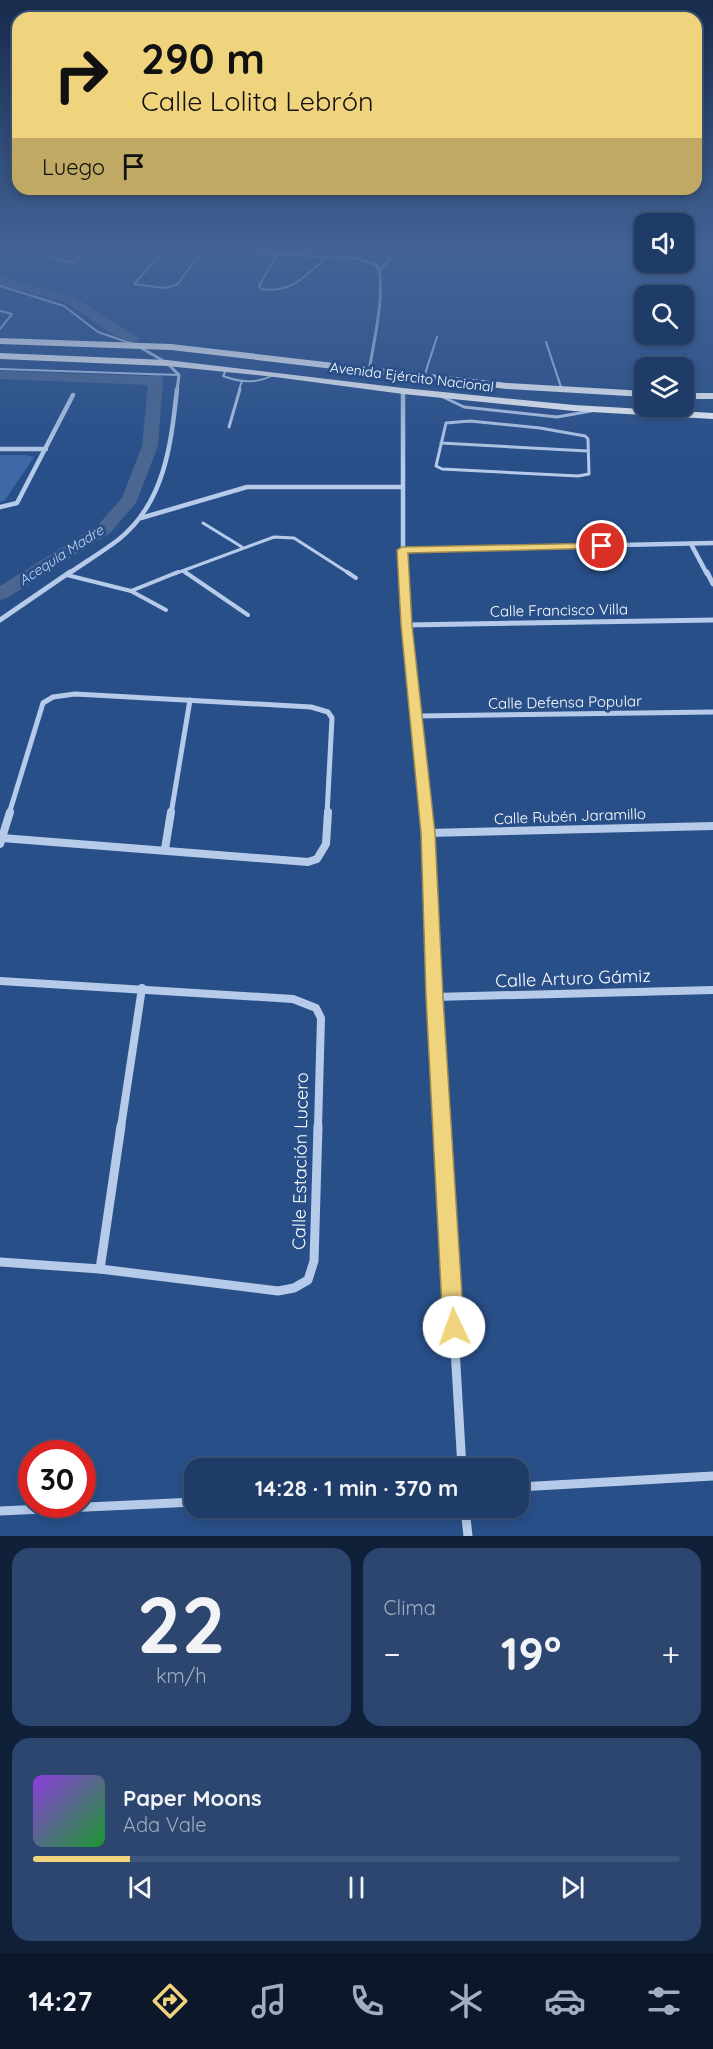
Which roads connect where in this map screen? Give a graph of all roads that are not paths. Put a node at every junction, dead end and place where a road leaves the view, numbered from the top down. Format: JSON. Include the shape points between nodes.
{"nodes":[{"id":1,"x":83,"y":321,"type":"edge"},
{"id":2,"x":377,"y":321,"type":"edge"},
{"id":3,"x":437,"y":337,"type":"dead end"},
{"id":4,"x":0,"y":341,"type":"edge"},
{"id":5,"x":546,"y":342,"type":"dead end"},
{"id":6,"x":135,"y":345,"type":"junction"},
{"id":7,"x":0,"y":356,"type":"edge"},
{"id":8,"x":167,"y":363,"type":"junction"},
{"id":9,"x":0,"y":369,"type":"edge"},
{"id":10,"x":227,"y":369,"type":"junction"},
{"id":11,"x":369,"y":371,"type":"junction"},
{"id":12,"x":275,"y":374,"type":"junction"},
{"id":13,"x":178,"y":375,"type":"junction"},
{"id":14,"x":424,"y":377,"type":"junction"},
{"id":15,"x":242,"y":381,"type":"junction"},
{"id":16,"x":562,"y":390,"type":"junction"},
{"id":17,"x":403,"y":392,"type":"junction"},
{"id":18,"x":634,"y":393,"type":"edge"},
{"id":19,"x":74,"y":395,"type":"dead end"},
{"id":20,"x":439,"y":395,"type":"junction"},
{"id":21,"x":694,"y":396,"type":"edge"},
{"id":22,"x":713,"y":396,"type":"edge"},
{"id":23,"x":594,"y":410,"type":"junction"},
{"id":24,"x":546,"y":416,"type":"junction"},
{"id":25,"x":713,"y":416,"type":"edge"},
{"id":26,"x":564,"y":417,"type":"junction"},
{"id":27,"x":229,"y":427,"type":"dead end"},
{"id":28,"x":540,"y":428,"type":"junction"},
{"id":29,"x":556,"y":430,"type":"junction"},
{"id":30,"x":441,"y":443,"type":"junction"},
{"id":31,"x":0,"y":449,"type":"edge"},
{"id":32,"x":46,"y":449,"type":"junction"},
{"id":33,"x":588,"y":452,"type":"junction"},
{"id":34,"x":402,"y":487,"type":"junction"},
{"id":35,"x":0,"y":507,"type":"edge"},
{"id":36,"x":140,"y":518,"type":"junction"},
{"id":37,"x":202,"y":523,"type":"dead end"},
{"id":38,"x":713,"y":543,"type":"edge"},
{"id":39,"x":691,"y":544,"type":"junction"},
{"id":40,"x":242,"y":547,"type":"junction"},
{"id":41,"x":402,"y":550,"type":"junction"},
{"id":42,"x":183,"y":571,"type":"junction"},
{"id":43,"x":67,"y":575,"type":"junction"},
{"id":44,"x":356,"y":578,"type":"dead end"},
{"id":45,"x":713,"y":584,"type":"edge"},
{"id":46,"x":131,"y":591,"type":"junction"},
{"id":47,"x":166,"y":610,"type":"dead end"},
{"id":48,"x":248,"y":615,"type":"dead end"},
{"id":49,"x":0,"y":620,"type":"edge"},
{"id":50,"x":713,"y":620,"type":"edge"},
{"id":51,"x":406,"y":625,"type":"junction"},
{"id":52,"x":190,"y":700,"type":"junction"},
{"id":53,"x":713,"y":712,"type":"edge"},
{"id":54,"x":417,"y":717,"type":"junction"},
{"id":55,"x":713,"y":825,"type":"edge"},
{"id":56,"x":428,"y":833,"type":"junction"},
{"id":57,"x":1,"y":841,"type":"edge"},
{"id":58,"x":165,"y":849,"type":"junction"},
{"id":59,"x":0,"y":981,"type":"edge"},
{"id":60,"x":142,"y":988,"type":"junction"},
{"id":61,"x":713,"y":990,"type":"edge"},
{"id":62,"x":434,"y":997,"type":"junction"},
{"id":63,"x":0,"y":1262,"type":"edge"},
{"id":64,"x":100,"y":1269,"type":"junction"},
{"id":65,"x":461,"y":1458,"type":"edge"},
{"id":66,"x":713,"y":1476,"type":"edge"},
{"id":67,"x":529,"y":1486,"type":"edge"},
{"id":68,"x":184,"y":1503,"type":"edge"},
{"id":69,"x":0,"y":1511,"type":"edge"},
{"id":70,"x":466,"y":1518,"type":"edge"},
{"id":71,"x":468,"y":1536,"type":"edge"}],
"edges":[{"from":1,"to":6,"type":"lane","via":[[98,332]]},
{"from":2,"to":11,"type":"street"},
{"from":3,"to":14,"type":"lane"},
{"from":4,"to":6,"type":"main road","name":"Avenida Ejército Nacional"},
{"from":5,"to":16,"type":"lane"},
{"from":6,"to":8,"type":"street"},
{"from":6,"to":11,"type":"main road","name":"Avenida Ejército Nacional"},
{"from":7,"to":8,"type":"main road","name":"Avenida Ejército Nacional"},
{"from":8,"to":10,"type":"main road","name":"Avenida Ejército Nacional"},
{"from":8,"to":13,"type":"street"},
{"from":9,"to":13,"type":"lane"},
{"from":10,"to":12,"type":"main road","name":"Avenida Ejército Nacional"},
{"from":10,"to":15,"type":"lane","via":[[223,376]]},
{"from":11,"to":14,"type":"main road","name":"Avenida Ejército Nacional"},
{"from":12,"to":15,"type":"lane","via":[[261,382]]},
{"from":12,"to":17,"type":"main road","name":"Avenida Ejército Nacional"},
{"from":13,"to":36,"type":"street","via":[[171,444],[154,499]]},
{"from":14,"to":16,"type":"main road","name":"Avenida Ejército Nacional"},
{"from":15,"to":27,"type":"lane"},
{"from":16,"to":18,"type":"main road","name":"Avenida Ejército Nacional"},
{"from":17,"to":20,"type":"main road","name":"Avenida Ejército Nacional"},
{"from":17,"to":34,"type":"street"},
{"from":19,"to":32,"type":"street"},
{"from":20,"to":23,"type":"main road","name":"Avenida Ejército Nacional"},
{"from":20,"to":24,"type":"lane","via":[[464,407]]},
{"from":21,"to":22,"type":"main road"},
{"from":23,"to":25,"type":"main road","name":"Avenida Ejército Nacional"},
{"from":23,"to":26,"type":"lane"},
{"from":24,"to":26,"type":"lane"},
{"from":24,"to":28,"type":"lane"},
{"from":26,"to":29,"type":"lane"},
{"from":28,"to":29,"type":"lane"},
{"from":28,"to":30,"type":"lane","via":[[453,421],[446,423]]},
{"from":29,"to":33,"type":"lane","via":[[587,437]]},
{"from":30,"to":33,"type":"lane"},
{"from":30,"to":33,"type":"lane","via":[[435,465],[442,469],[585,476],[590,474]]},
{"from":31,"to":32,"type":"street"},
{"from":32,"to":35,"type":"street","via":[[17,503]]},
{"from":34,"to":36,"type":"street","via":[[248,487]]},
{"from":34,"to":41,"type":"street"},
{"from":36,"to":43,"type":"street","via":[[119,539]]},
{"from":37,"to":40,"type":"lane"},
{"from":38,"to":39,"type":"street"},
{"from":39,"to":41,"type":"street"},
{"from":39,"to":45,"type":"street"},
{"from":40,"to":42,"type":"lane"},
{"from":40,"to":44,"type":"lane","via":[[274,537],[294,538]]},
{"from":41,"to":51,"type":"street"},
{"from":42,"to":46,"type":"lane"},
{"from":42,"to":48,"type":"lane"},
{"from":43,"to":46,"type":"lane"},
{"from":43,"to":49,"type":"street"},
{"from":46,"to":47,"type":"lane"},
{"from":50,"to":51,"type":"street","name":"Calle Francisco Villa"},
{"from":51,"to":54,"type":"street"},
{"from":52,"to":57,"type":"street","via":[[75,694],[53,697],[43,703]]},
{"from":52,"to":58,"type":"street"},
{"from":52,"to":58,"type":"street","via":[[311,707],[328,712],[332,718],[326,844],[318,859],[308,862]]},
{"from":53,"to":54,"type":"street","name":"Calle Defensa Popular"},
{"from":54,"to":56,"type":"street"},
{"from":55,"to":56,"type":"street","name":"Calle Rubén Jaramillo"},
{"from":56,"to":62,"type":"street"},
{"from":57,"to":58,"type":"street"},
{"from":59,"to":60,"type":"street","name":"Calle Estación Lucero"},
{"from":60,"to":64,"type":"street"},
{"from":60,"to":64,"type":"street","name":"Calle Estación Lucero","via":[[293,999],[316,1008],[321,1018],[314,1261],[308,1280],[278,1291]]},
{"from":61,"to":62,"type":"street","name":"Calle Arturo Gámiz"},
{"from":62,"to":65,"type":"street"},
{"from":63,"to":64,"type":"street","name":"Calle Estación Lucero"},
{"from":66,"to":67,"type":"street"},
{"from":68,"to":69,"type":"street"},
{"from":70,"to":71,"type":"street"}]}
